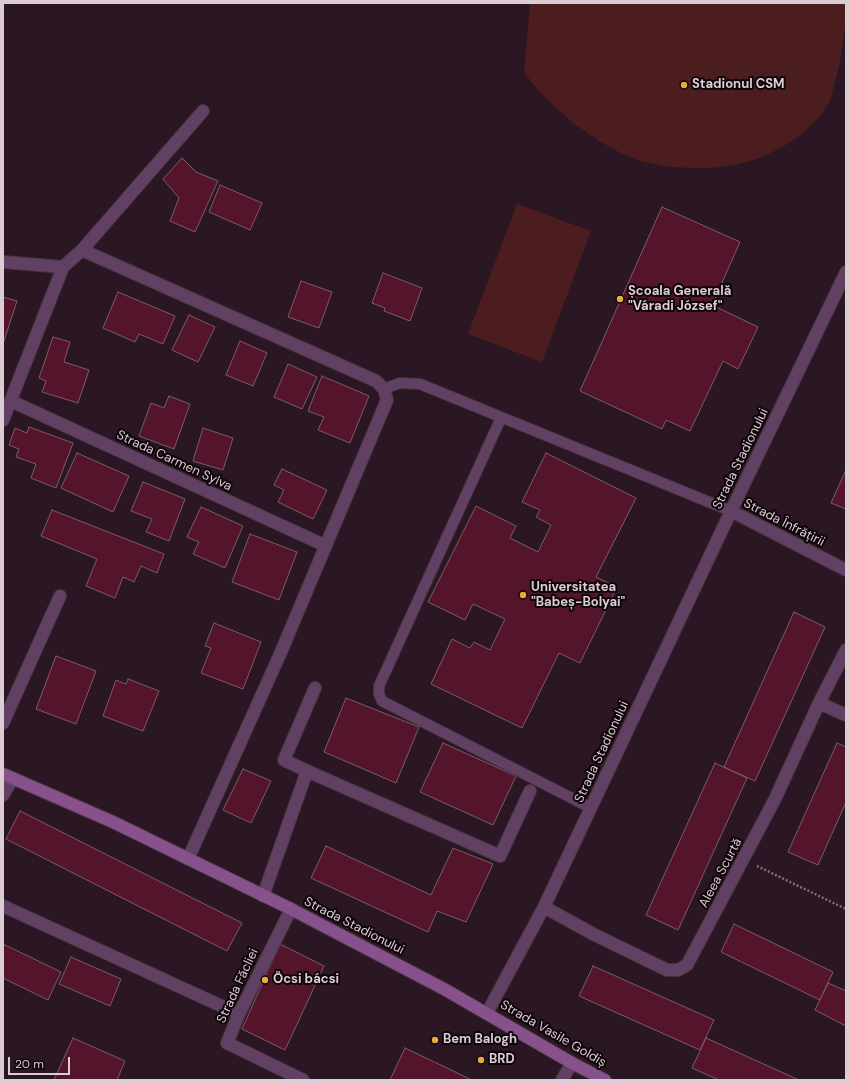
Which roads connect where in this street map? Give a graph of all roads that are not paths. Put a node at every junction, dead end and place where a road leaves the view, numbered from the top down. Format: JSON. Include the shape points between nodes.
{"nodes":[{"id":1,"x":203,"y":110,"type":"dead end"},
{"id":2,"x":82,"y":250,"type":"junction"},
{"id":3,"x":3,"y":262,"type":"edge"},
{"id":4,"x":63,"y":267,"type":"junction"},
{"id":5,"x":845,"y":275,"type":"edge"},
{"id":6,"x":384,"y":388,"type":"junction"},
{"id":7,"x":11,"y":401,"type":"junction"},
{"id":8,"x":501,"y":418,"type":"junction"},
{"id":9,"x":3,"y":420,"type":"edge"},
{"id":10,"x":731,"y":511,"type":"junction"},
{"id":11,"x":326,"y":546,"type":"junction"},
{"id":12,"x":846,"y":570,"type":"edge"},
{"id":13,"x":60,"y":596,"type":"dead end"},
{"id":14,"x":846,"y":650,"type":"edge"},
{"id":15,"x":315,"y":688,"type":"dead end"},
{"id":16,"x":819,"y":703,"type":"junction"},
{"id":17,"x":846,"y":715,"type":"edge"},
{"id":18,"x":3,"y":723,"type":"edge"},
{"id":19,"x":308,"y":771,"type":"junction"},
{"id":20,"x":8,"y":776,"type":"edge"},
{"id":21,"x":530,"y":792,"type":"dead end"},
{"id":22,"x":3,"y":795,"type":"edge"},
{"id":23,"x":591,"y":808,"type":"junction"},
{"id":24,"x":188,"y":859,"type":"junction"},
{"id":25,"x":263,"y":896,"type":"junction"},
{"id":26,"x":3,"y":906,"type":"edge"},
{"id":27,"x":544,"y":907,"type":"junction"},
{"id":28,"x":291,"y":910,"type":"junction"},
{"id":29,"x":487,"y":1013,"type":"junction"},
{"id":30,"x":239,"y":1014,"type":"junction"},
{"id":31,"x":572,"y":1062,"type":"junction"},
{"id":32,"x":303,"y":1080,"type":"edge"},
{"id":33,"x":562,"y":1080,"type":"edge"},
{"id":34,"x":605,"y":1080,"type":"edge"}],
"edges":[{"from":1,"to":2,"type":"street"},
{"from":2,"to":4,"type":"street"},
{"from":2,"to":6,"type":"street","via":[[376,381]]},
{"from":3,"to":4,"type":"street"},
{"from":4,"to":7,"type":"street"},
{"from":5,"to":10,"type":"street","name":"Strada Stadionului"},
{"from":6,"to":8,"type":"lane","via":[[400,383],[420,384]]},
{"from":6,"to":11,"type":"street","via":[[387,400]]},
{"from":7,"to":9,"type":"street"},
{"from":7,"to":11,"type":"street","name":"Strada Carmen Sylva"},
{"from":8,"to":10,"type":"lane"},
{"from":8,"to":23,"type":"lane","via":[[378,686],[378,694],[382,701]]},
{"from":10,"to":12,"type":"street","name":"Strada Înfrățirii"},
{"from":10,"to":23,"type":"street","name":"Strada Stadionului"},
{"from":11,"to":24,"type":"street"},
{"from":13,"to":18,"type":"street"},
{"from":14,"to":16,"type":"street","name":"Aleea Scurtă"},
{"from":15,"to":19,"type":"street","via":[[284,760]]},
{"from":16,"to":17,"type":"street"},
{"from":16,"to":27,"type":"street","name":"Aleea Scurtă","via":[[776,800],[687,965],[678,970],[667,970]]},
{"from":19,"to":21,"type":"street","via":[[500,856]]},
{"from":19,"to":25,"type":"street"},
{"from":20,"to":22,"type":"street"},
{"from":20,"to":24,"type":"street","name":"Strada Stadionului","via":[[114,822]]},
{"from":23,"to":27,"type":"street","name":"Strada Stadionului"},
{"from":24,"to":25,"type":"street","name":"Strada Stadionului"},
{"from":25,"to":28,"type":"street","name":"Strada Stadionului"},
{"from":26,"to":30,"type":"street"},
{"from":27,"to":29,"type":"street","name":"Strada Stadionului"},
{"from":28,"to":29,"type":"street","name":"Strada Stadionului"},
{"from":28,"to":30,"type":"street","name":"Strada Făcliei"},
{"from":29,"to":31,"type":"street","name":"Strada Vasile Goldiș"},
{"from":30,"to":32,"type":"street","name":"Strada Făcliei","via":[[227,1043]]},
{"from":31,"to":33,"type":"street"},
{"from":31,"to":34,"type":"street","name":"Strada Vasile Goldiș"}]}
